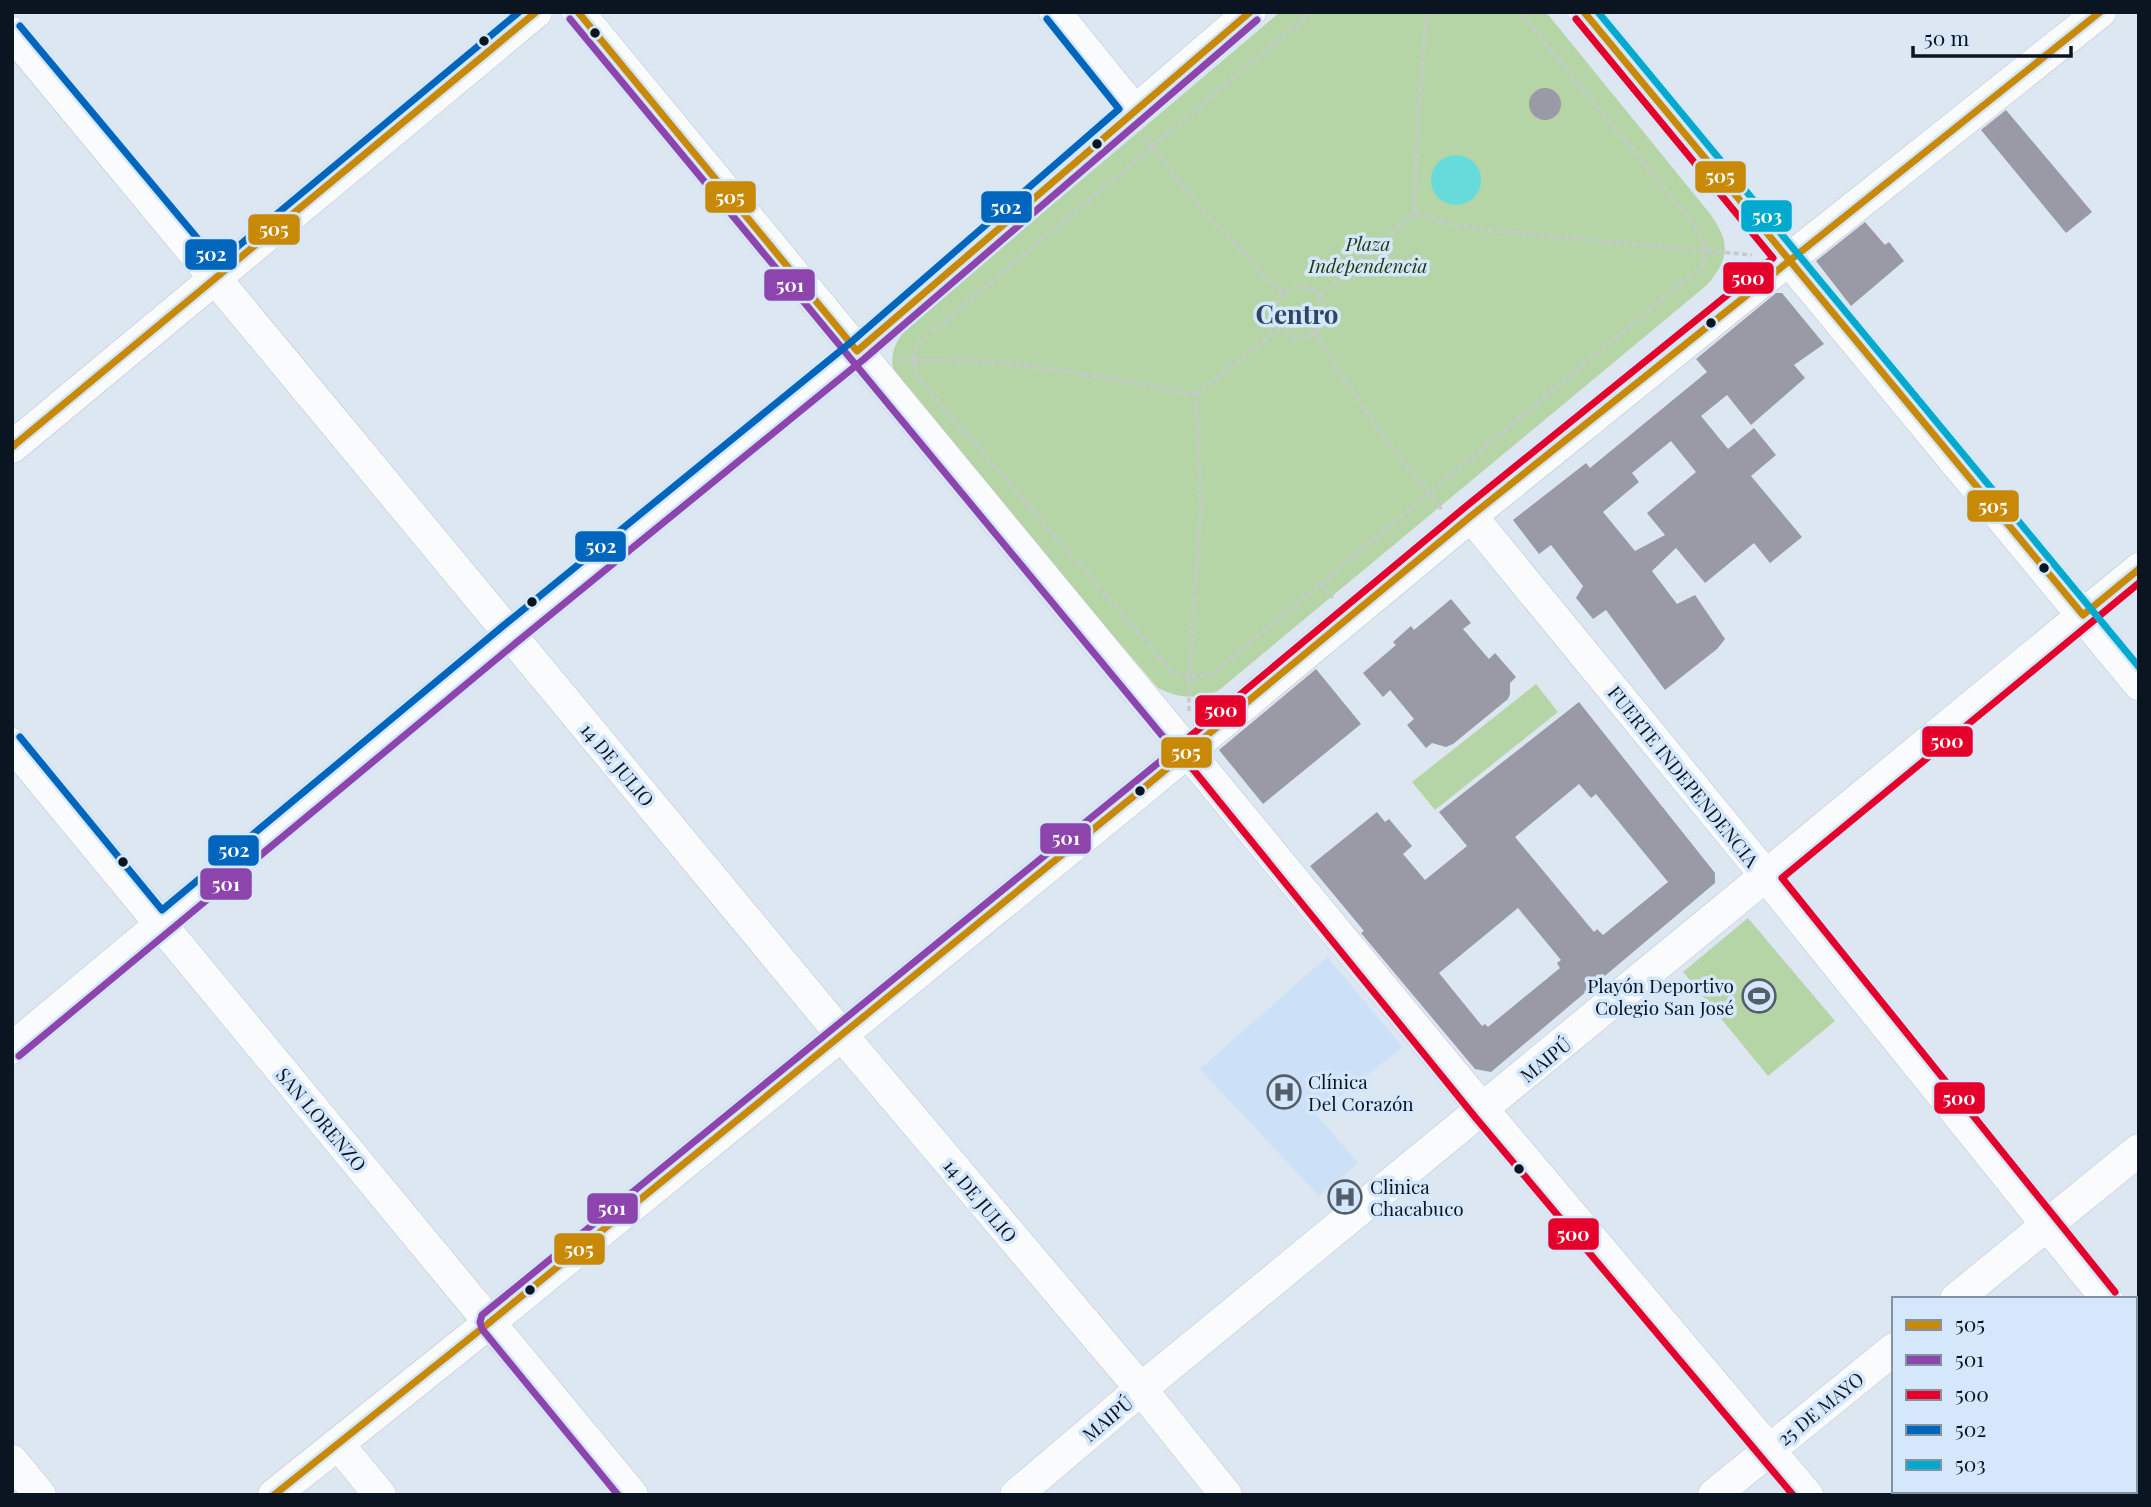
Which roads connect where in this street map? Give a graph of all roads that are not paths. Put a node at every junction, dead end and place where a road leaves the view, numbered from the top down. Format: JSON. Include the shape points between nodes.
{"nodes":[{"id":1,"x":536,"y":12,"type":"edge"},
{"id":2,"x":578,"y":12,"type":"edge"},
{"id":3,"x":1055,"y":12,"type":"edge"},
{"id":4,"x":1250,"y":12,"type":"edge"},
{"id":5,"x":1584,"y":12,"type":"edge"},
{"id":6,"x":2100,"y":12,"type":"edge"},
{"id":7,"x":12,"y":33,"type":"edge"},
{"id":8,"x":1131,"y":113,"type":"junction"},
{"id":9,"x":1788,"y":260,"type":"junction"},
{"id":10,"x":217,"y":278,"type":"junction"},
{"id":11,"x":857,"y":351,"type":"junction"},
{"id":12,"x":12,"y":447,"type":"edge"},
{"id":13,"x":1464,"y":522,"type":"junction"},
{"id":14,"x":2139,"y":569,"type":"edge"},
{"id":15,"x":2083,"y":615,"type":"junction"},
{"id":16,"x":510,"y":634,"type":"junction"},
{"id":17,"x":2139,"y":684,"type":"edge"},
{"id":18,"x":12,"y":744,"type":"edge"},
{"id":19,"x":1189,"y":751,"type":"junction"},
{"id":20,"x":1767,"y":877,"type":"junction"},
{"id":21,"x":161,"y":925,"type":"junction"},
{"id":22,"x":841,"y":1034,"type":"junction"},
{"id":23,"x":12,"y":1048,"type":"edge"},
{"id":24,"x":1483,"y":1110,"type":"junction"},
{"id":25,"x":2139,"y":1150,"type":"edge"},
{"id":26,"x":2047,"y":1225,"type":"junction"},
{"id":27,"x":1957,"y":1297,"type":"edge"},
{"id":28,"x":2105,"y":1297,"type":"edge"},
{"id":29,"x":490,"y":1322,"type":"junction"},
{"id":30,"x":1892,"y":1351,"type":"edge"},
{"id":31,"x":1141,"y":1389,"type":"junction"},
{"id":32,"x":338,"y":1444,"type":"junction"},
{"id":33,"x":1769,"y":1450,"type":"junction"},
{"id":34,"x":12,"y":1461,"type":"edge"},
{"id":35,"x":40,"y":1495,"type":"edge"},
{"id":36,"x":274,"y":1495,"type":"edge"},
{"id":37,"x":380,"y":1495,"type":"edge"},
{"id":38,"x":632,"y":1495,"type":"edge"},
{"id":39,"x":1016,"y":1495,"type":"edge"},
{"id":40,"x":1226,"y":1495,"type":"edge"},
{"id":41,"x":1714,"y":1495,"type":"edge"},
{"id":42,"x":1807,"y":1495,"type":"edge"}],
"edges":[{"from":1,"to":10,"type":"street"},
{"from":2,"to":11,"type":"street"},
{"from":3,"to":8,"type":"street"},
{"from":4,"to":8,"type":"street"},
{"from":5,"to":9,"type":"street"},
{"from":6,"to":9,"type":"street"},
{"from":7,"to":10,"type":"street","name":"14 DE JULIO"},
{"from":8,"to":11,"type":"street"},
{"from":9,"to":13,"type":"street"},
{"from":9,"to":15,"type":"street"},
{"from":10,"to":12,"type":"street"},
{"from":10,"to":16,"type":"street","name":"14 DE JULIO"},
{"from":11,"to":16,"type":"street"},
{"from":11,"to":19,"type":"street"},
{"from":13,"to":19,"type":"street"},
{"from":13,"to":20,"type":"street","name":"FUERTE INDEPENDENCIA"},
{"from":14,"to":15,"type":"street","name":"MAIPÚ"},
{"from":15,"to":17,"type":"street"},
{"from":15,"to":20,"type":"street","name":"MAIPÚ"},
{"from":16,"to":21,"type":"street"},
{"from":16,"to":22,"type":"street","name":"14 DE JULIO"},
{"from":18,"to":21,"type":"street","name":"SAN LORENZO"},
{"from":19,"to":22,"type":"street"},
{"from":19,"to":24,"type":"street"},
{"from":20,"to":24,"type":"street","name":"MAIPÚ"},
{"from":20,"to":26,"type":"street","name":"FUERTE INDEPENDENCIA"},
{"from":21,"to":23,"type":"street"},
{"from":21,"to":29,"type":"street","name":"SAN LORENZO"},
{"from":22,"to":29,"type":"street"},
{"from":22,"to":31,"type":"street","name":"14 DE JULIO"},
{"from":24,"to":31,"type":"street","name":"MAIPÚ"},
{"from":24,"to":33,"type":"street"},
{"from":25,"to":26,"type":"street"},
{"from":26,"to":27,"type":"street"},
{"from":26,"to":28,"type":"street","name":"FUERTE INDEPENDENCIA"},
{"from":29,"to":32,"type":"street"},
{"from":29,"to":38,"type":"street","name":"SAN LORENZO"},
{"from":30,"to":33,"type":"street","name":"25 DE MAYO"},
{"from":31,"to":39,"type":"street","name":"MAIPÚ"},
{"from":31,"to":40,"type":"street","name":"14 DE JULIO"},
{"from":32,"to":36,"type":"street"},
{"from":32,"to":37,"type":"street"},
{"from":33,"to":41,"type":"street","name":"25 DE MAYO"},
{"from":33,"to":42,"type":"street"},
{"from":34,"to":35,"type":"street"}]}
